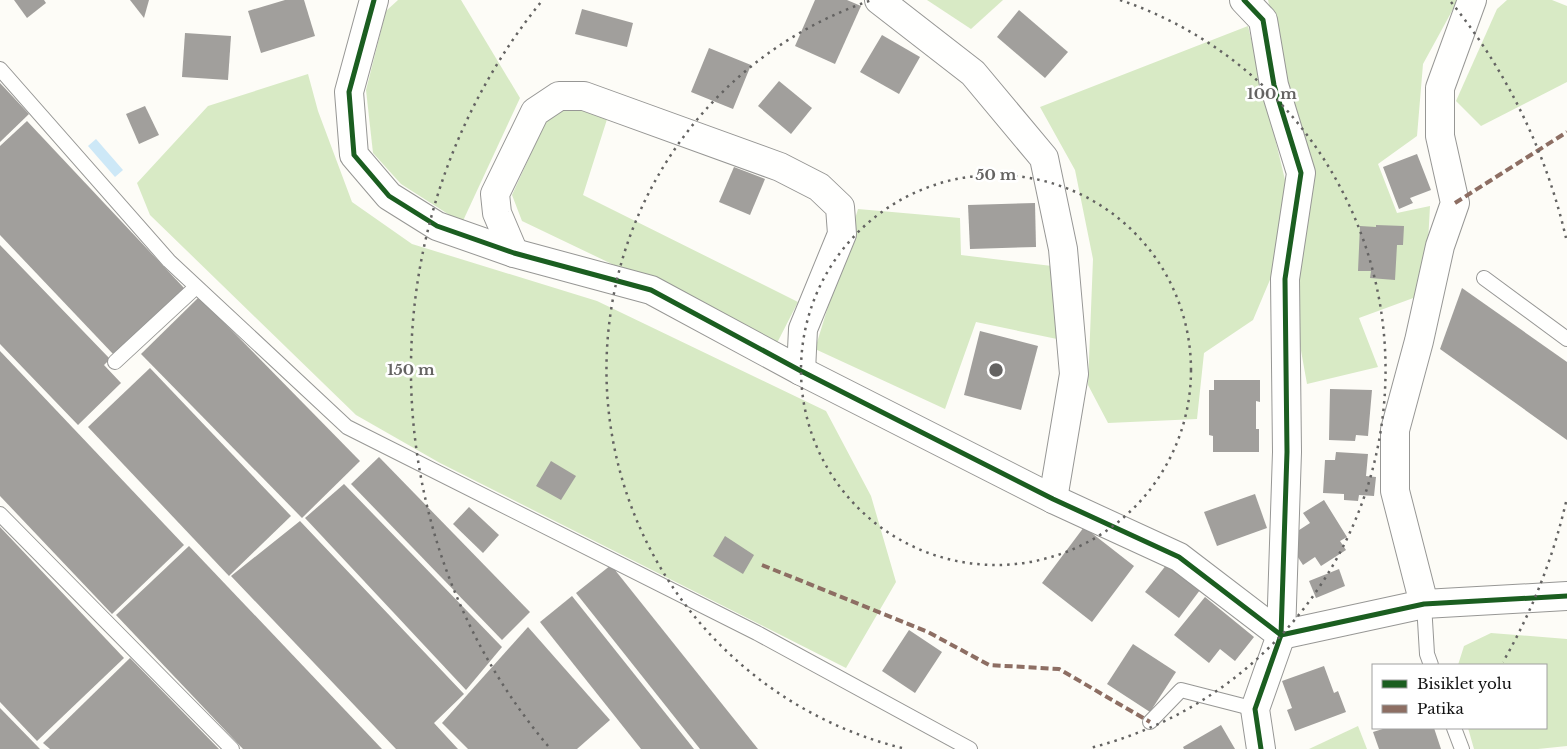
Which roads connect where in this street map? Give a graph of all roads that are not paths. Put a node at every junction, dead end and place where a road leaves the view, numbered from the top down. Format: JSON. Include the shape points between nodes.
{"nodes":[{"id":1,"x":374,"y":0,"type":"edge"},
{"id":2,"x":879,"y":0,"type":"edge"},
{"id":3,"x":1244,"y":0,"type":"edge"},
{"id":4,"x":1472,"y":0,"type":"edge"},
{"id":5,"x":0,"y":69,"type":"edge"},
{"id":6,"x":514,"y":253,"type":"junction"},
{"id":7,"x":1484,"y":278,"type":"dead end"},
{"id":8,"x":196,"y":287,"type":"junction"},
{"id":9,"x":1567,"y":339,"type":"edge"},
{"id":10,"x":115,"y":362,"type":"dead end"},
{"id":11,"x":801,"y":370,"type":"junction"},
{"id":12,"x":1053,"y":499,"type":"junction"},
{"id":13,"x":0,"y":514,"type":"edge"},
{"id":14,"x":1567,"y":596,"type":"edge"},
{"id":15,"x":1424,"y":604,"type":"junction"},
{"id":16,"x":1281,"y":635,"type":"junction"},
{"id":17,"x":1431,"y":664,"type":"edge"},
{"id":18,"x":1255,"y":710,"type":"junction"},
{"id":19,"x":1150,"y":722,"type":"dead end"},
{"id":20,"x":1454,"y":729,"type":"edge"},
{"id":21,"x":232,"y":749,"type":"edge"},
{"id":22,"x":970,"y":749,"type":"edge"},
{"id":23,"x":1260,"y":749,"type":"edge"},
{"id":24,"x":1462,"y":749,"type":"edge"}],
"edges":[{"from":1,"to":6,"type":"street","via":[[349,92],[354,154],[389,196],[437,226]]},
{"from":2,"to":12,"type":"street","via":[[973,72],[1044,158],[1063,249],[1074,374]]},
{"from":3,"to":16,"type":"street","via":[[1263,20],[1274,85],[1301,173],[1285,279],[1287,452]]},
{"from":4,"to":15,"type":"street","via":[[1440,88],[1440,136],[1454,203],[1440,246],[1395,430],[1395,491]]},
{"from":5,"to":8,"type":"lane","via":[[169,261]]},
{"from":6,"to":11,"type":"street","via":[[651,290]]},
{"from":6,"to":11,"type":"street","via":[[497,213],[495,194],[534,112],[558,96],[584,96],[780,167],[819,187],[840,207],[842,234],[804,329]]},
{"from":7,"to":9,"type":"lane"},
{"from":8,"to":10,"type":"lane"},
{"from":8,"to":22,"type":"lane","via":[[347,427],[757,632]]},
{"from":11,"to":12,"type":"street"},
{"from":12,"to":16,"type":"street","via":[[1178,557]]},
{"from":13,"to":21,"type":"lane"},
{"from":14,"to":15,"type":"street"},
{"from":15,"to":16,"type":"street"},
{"from":15,"to":17,"type":"lane","via":[[1427,654]]},
{"from":16,"to":18,"type":"street"},
{"from":18,"to":19,"type":"lane","via":[[1181,690]]},
{"from":18,"to":23,"type":"street"},
{"from":20,"to":24,"type":"lane"}]}
